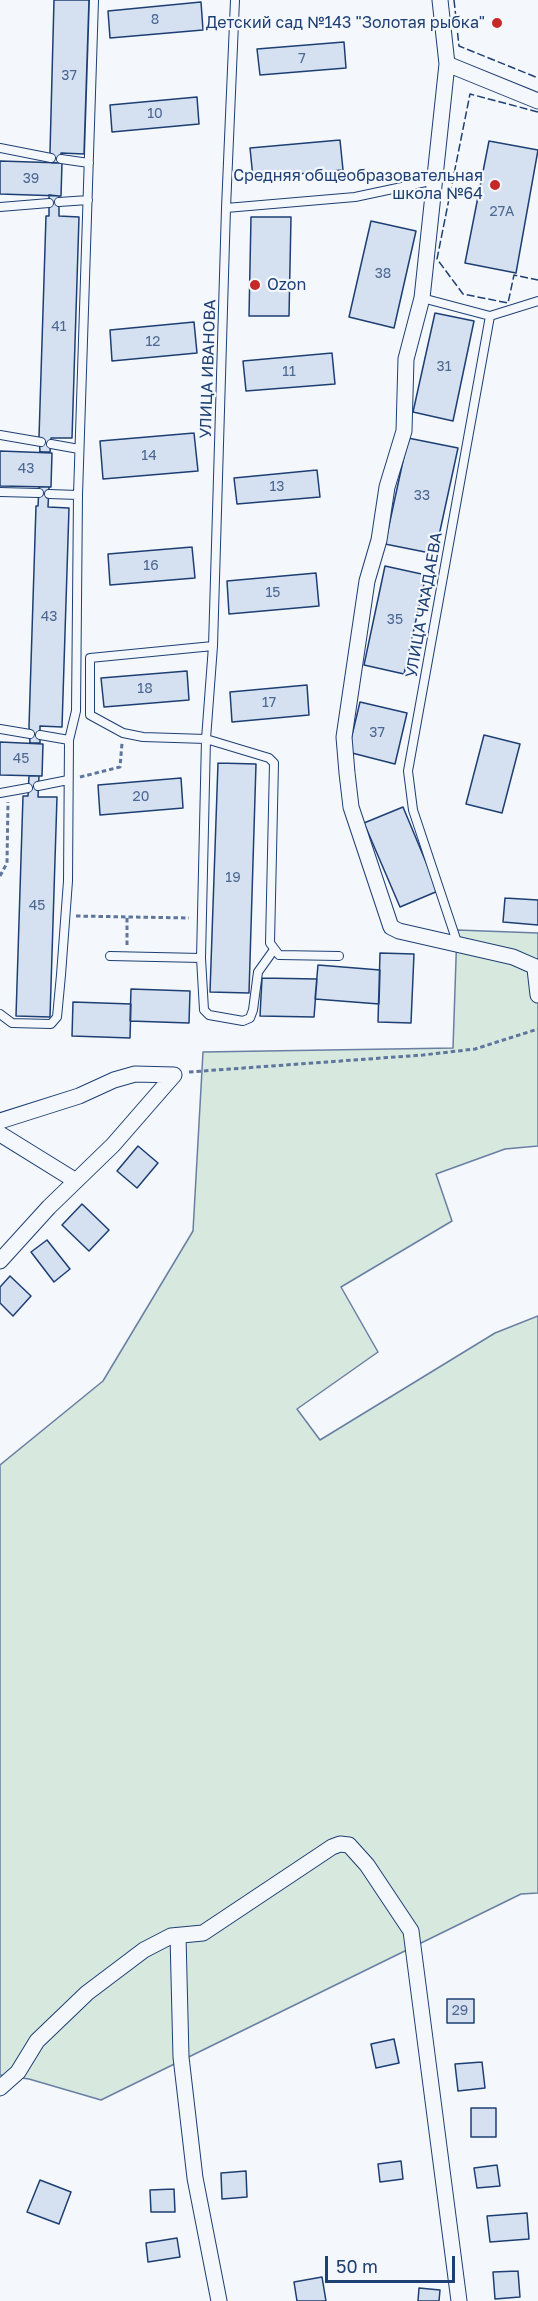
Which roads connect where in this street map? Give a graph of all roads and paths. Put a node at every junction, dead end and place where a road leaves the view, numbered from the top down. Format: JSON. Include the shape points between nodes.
{"nodes":[{"id":1,"x":94,"y":0,"type":"edge"},
{"id":2,"x":236,"y":0,"type":"edge"},
{"id":3,"x":440,"y":0,"type":"edge"},
{"id":4,"x":447,"y":64,"type":"junction"},
{"id":5,"x":538,"y":101,"type":"edge"},
{"id":6,"x":0,"y":148,"type":"edge"},
{"id":7,"x":51,"y":158,"type":"dead end"},
{"id":8,"x":61,"y":159,"type":"dead end"},
{"id":9,"x":89,"y":163,"type":"junction"},
{"id":10,"x":437,"y":180,"type":"junction"},
{"id":11,"x":88,"y":200,"type":"junction"},
{"id":12,"x":59,"y":202,"type":"dead end"},
{"id":13,"x":49,"y":203,"type":"dead end"},
{"id":14,"x":0,"y":207,"type":"edge"},
{"id":15,"x":226,"y":208,"type":"junction"},
{"id":16,"x":422,"y":298,"type":"junction"},
{"id":17,"x":538,"y":301,"type":"edge"},
{"id":18,"x":490,"y":316,"type":"junction"},
{"id":19,"x":0,"y":435,"type":"edge"},
{"id":20,"x":41,"y":442,"type":"dead end"},
{"id":21,"x":51,"y":444,"type":"dead end"},
{"id":22,"x":79,"y":449,"type":"junction"},
{"id":23,"x":0,"y":492,"type":"edge"},
{"id":24,"x":39,"y":493,"type":"dead end"},
{"id":25,"x":49,"y":494,"type":"dead end"},
{"id":26,"x":78,"y":495,"type":"junction"},
{"id":27,"x":213,"y":646,"type":"junction"},
{"id":28,"x":0,"y":729,"type":"edge"},
{"id":29,"x":123,"y":733,"type":"junction"},
{"id":30,"x":30,"y":734,"type":"dead end"},
{"id":31,"x":40,"y":735,"type":"dead end"},
{"id":32,"x":206,"y":739,"type":"junction"},
{"id":33,"x":69,"y":740,"type":"junction"},
{"id":34,"x":68,"y":780,"type":"junction"},
{"id":35,"x":38,"y":786,"type":"dead end"},
{"id":36,"x":28,"y":788,"type":"dead end"},
{"id":37,"x":4,"y":792,"type":"edge"},
{"id":38,"x":0,"y":876,"type":"edge"},
{"id":39,"x":75,"y":916,"type":"dead end"},
{"id":40,"x":128,"y":917,"type":"junction"},
{"id":41,"x":194,"y":918,"type":"dead end"},
{"id":42,"x":127,"y":934,"type":"dead end"},
{"id":43,"x":458,"y":945,"type":"junction"},
{"id":44,"x":273,"y":951,"type":"junction"},
{"id":45,"x":110,"y":956,"type":"dead end"},
{"id":46,"x":339,"y":956,"type":"dead end"},
{"id":47,"x":201,"y":958,"type":"junction"},
{"id":48,"x":536,"y":969,"type":"edge"},
{"id":49,"x":538,"y":995,"type":"edge"},
{"id":50,"x":0,"y":1014,"type":"edge"},
{"id":51,"x":538,"y":1029,"type":"edge"},
{"id":52,"x":187,"y":1072,"type":"dead end"},
{"id":53,"x":0,"y":1120,"type":"edge"},
{"id":54,"x":0,"y":1134,"type":"edge"},
{"id":55,"x":76,"y":1181,"type":"junction"},
{"id":56,"x":0,"y":1261,"type":"edge"},
{"id":57,"x":178,"y":1936,"type":"junction"},
{"id":58,"x":0,"y":2088,"type":"edge"},
{"id":59,"x":219,"y":2301,"type":"edge"},
{"id":60,"x":459,"y":2301,"type":"edge"}],
"edges":[{"from":1,"to":9,"type":"lane"},
{"from":2,"to":15,"type":"lane","name":"УЛИЦА ИВАНОВА"},
{"from":3,"to":4,"type":"street"},
{"from":4,"to":5,"type":"street"},
{"from":4,"to":10,"type":"street"},
{"from":6,"to":7,"type":"lane"},
{"from":8,"to":9,"type":"lane"},
{"from":9,"to":11,"type":"lane"},
{"from":10,"to":15,"type":"lane","via":[[355,197]]},
{"from":10,"to":16,"type":"street"},
{"from":11,"to":12,"type":"lane"},
{"from":11,"to":22,"type":"lane"},
{"from":13,"to":14,"type":"lane"},
{"from":15,"to":27,"type":"lane","name":"УЛИЦА ИВАНОВА"},
{"from":16,"to":18,"type":"lane"},
{"from":16,"to":43,"type":"street","via":[[406,359],[404,431],[387,487],[368,581],[344,737],[351,807],[392,927]]},
{"from":17,"to":18,"type":"lane"},
{"from":18,"to":43,"type":"lane","name":"УЛИЦА ЧААДАЕВА","via":[[408,771],[413,810]]},
{"from":19,"to":20,"type":"lane"},
{"from":21,"to":22,"type":"lane"},
{"from":22,"to":26,"type":"lane"},
{"from":23,"to":24,"type":"lane"},
{"from":25,"to":26,"type":"lane"},
{"from":26,"to":33,"type":"lane","via":[[76,711]]},
{"from":27,"to":29,"type":"lane","via":[[90,658],[90,715]]},
{"from":27,"to":32,"type":"lane","name":"УЛИЦА ИВАНОВА"},
{"from":28,"to":30,"type":"lane"},
{"from":29,"to":32,"type":"lane"},
{"from":29,"to":34,"type":"path","via":[[120,767]]},
{"from":31,"to":33,"type":"lane"},
{"from":32,"to":44,"type":"lane","via":[[269,758],[274,763],[270,943]]},
{"from":32,"to":47,"type":"lane","name":"УЛИЦА ИВАНОВА"},
{"from":33,"to":34,"type":"lane"},
{"from":34,"to":35,"type":"lane"},
{"from":34,"to":50,"type":"lane","via":[[68,881],[57,1017],[51,1024],[42,1025],[12,1023]]},
{"from":36,"to":37,"type":"lane"},
{"from":37,"to":38,"type":"path","via":[[7,864]]},
{"from":39,"to":40,"type":"path"},
{"from":40,"to":41,"type":"path"},
{"from":40,"to":42,"type":"path"},
{"from":43,"to":48,"type":"street","via":[[513,957]]},
{"from":44,"to":46,"type":"lane","via":[[279,955]]},
{"from":44,"to":47,"type":"lane","name":"УЛИЦА ИВАНОВА","via":[[258,972],[253,1010],[250,1018],[243,1021],[209,1015],[204,1010]]},
{"from":45,"to":47,"type":"lane"},
{"from":48,"to":49,"type":"street"},
{"from":51,"to":52,"type":"path","via":[[475,1048],[423,1055]]},
{"from":53,"to":55,"type":"street","via":[[135,1074],[174,1075]]},
{"from":54,"to":55,"type":"street"},
{"from":55,"to":56,"type":"street"},
{"from":57,"to":58,"type":"street","via":[[165,1938],[144,1950],[87,1993],[38,2041],[18,2072]]},
{"from":57,"to":59,"type":"street","via":[[181,2057],[195,2178]]},
{"from":57,"to":60,"type":"street","via":[[203,1933],[340,1844],[349,1845],[367,1865],[411,1931]]}]}
